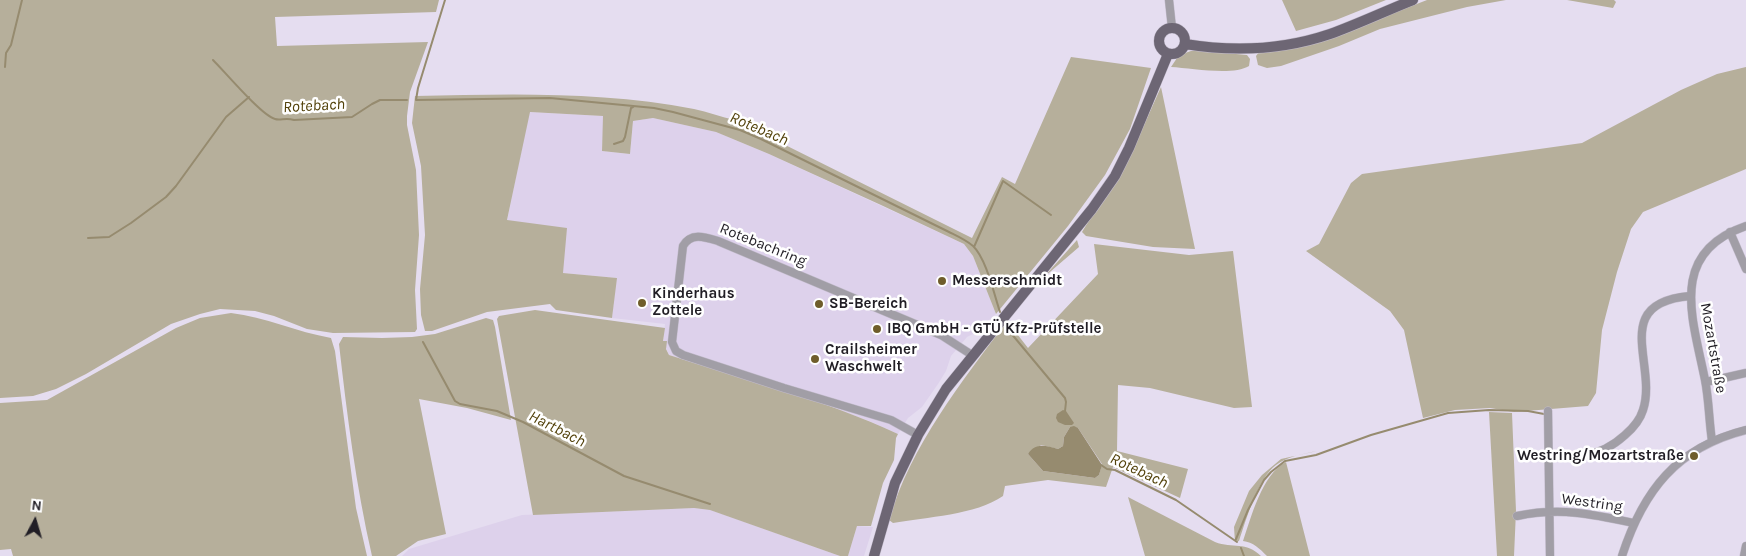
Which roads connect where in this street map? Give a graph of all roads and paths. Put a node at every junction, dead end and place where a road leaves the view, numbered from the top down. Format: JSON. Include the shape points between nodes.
{"nodes":[{"id":1,"x":1169,"y":0,"type":"edge"},
{"id":2,"x":1413,"y":0,"type":"edge"},
{"id":3,"x":1172,"y":28,"type":"junction"},
{"id":4,"x":1185,"y":44,"type":"junction"},
{"id":5,"x":1168,"y":54,"type":"junction"},
{"id":6,"x":1746,"y":226,"type":"edge"},
{"id":7,"x":1730,"y":232,"type":"junction"},
{"id":8,"x":1746,"y":269,"type":"edge"},
{"id":9,"x":1690,"y":296,"type":"junction"},
{"id":10,"x":972,"y":355,"type":"junction"},
{"id":11,"x":1746,"y":373,"type":"edge"},
{"id":12,"x":1706,"y":382,"type":"junction"},
{"id":13,"x":1548,"y":411,"type":"dead end"},
{"id":14,"x":1746,"y":430,"type":"edge"},
{"id":15,"x":918,"y":435,"type":"junction"},
{"id":16,"x":1712,"y":441,"type":"junction"},
{"id":17,"x":1550,"y":456,"type":"junction"},
{"id":18,"x":1551,"y":511,"type":"junction"},
{"id":19,"x":1517,"y":516,"type":"dead end"},
{"id":20,"x":1634,"y":523,"type":"junction"},
{"id":21,"x":1746,"y":546,"type":"edge"},
{"id":22,"x":874,"y":556,"type":"edge"},
{"id":23,"x":1550,"y":556,"type":"edge"},
{"id":24,"x":1622,"y":556,"type":"edge"},
{"id":25,"x":1744,"y":556,"type":"edge"}],
"edges":[{"from":1,"to":3,"type":"street"},
{"from":2,"to":4,"type":"main road","via":[[1330,34],[1272,47],[1234,49]]},
{"from":3,"to":4,"type":"main road","via":[[1182,32]]},
{"from":3,"to":5,"type":"main road","via":[[1159,40],[1162,50]]},
{"from":4,"to":5,"type":"main road","via":[[1179,53]]},
{"from":5,"to":10,"type":"main road","via":[[1115,176],[1092,209]]},
{"from":6,"to":7,"type":"street","name":"Mozartstraße"},
{"from":7,"to":8,"type":"street"},
{"from":7,"to":9,"type":"street","name":"Mozartstraße","via":[[1707,250],[1693,277]]},
{"from":9,"to":12,"type":"street","name":"Mozartstraße","via":[[1692,322]]},
{"from":9,"to":17,"type":"street","via":[[1655,306],[1644,321],[1641,349],[1645,399],[1635,425],[1616,443],[1594,453]]},
{"from":10,"to":15,"type":"main road"},
{"from":10,"to":15,"type":"street","name":"Rotebachring","via":[[941,334],[718,241],[694,236],[687,240],[683,246],[673,328],[672,342],[676,351],[683,356],[891,420]]},
{"from":11,"to":12,"type":"street"},
{"from":12,"to":16,"type":"street","name":"Mozartstraße"},
{"from":13,"to":17,"type":"street"},
{"from":14,"to":16,"type":"street","name":"Westring"},
{"from":15,"to":22,"type":"main road","via":[[895,483]]},
{"from":16,"to":20,"type":"street","name":"Westring","via":[[1690,454],[1666,475],[1644,502]]},
{"from":17,"to":18,"type":"street"},
{"from":18,"to":19,"type":"street","name":"Westring"},
{"from":18,"to":20,"type":"street","name":"Westring","via":[[1582,512]]},
{"from":18,"to":23,"type":"street"},
{"from":20,"to":24,"type":"street","name":"Westring"},
{"from":21,"to":25,"type":"street"}]}
